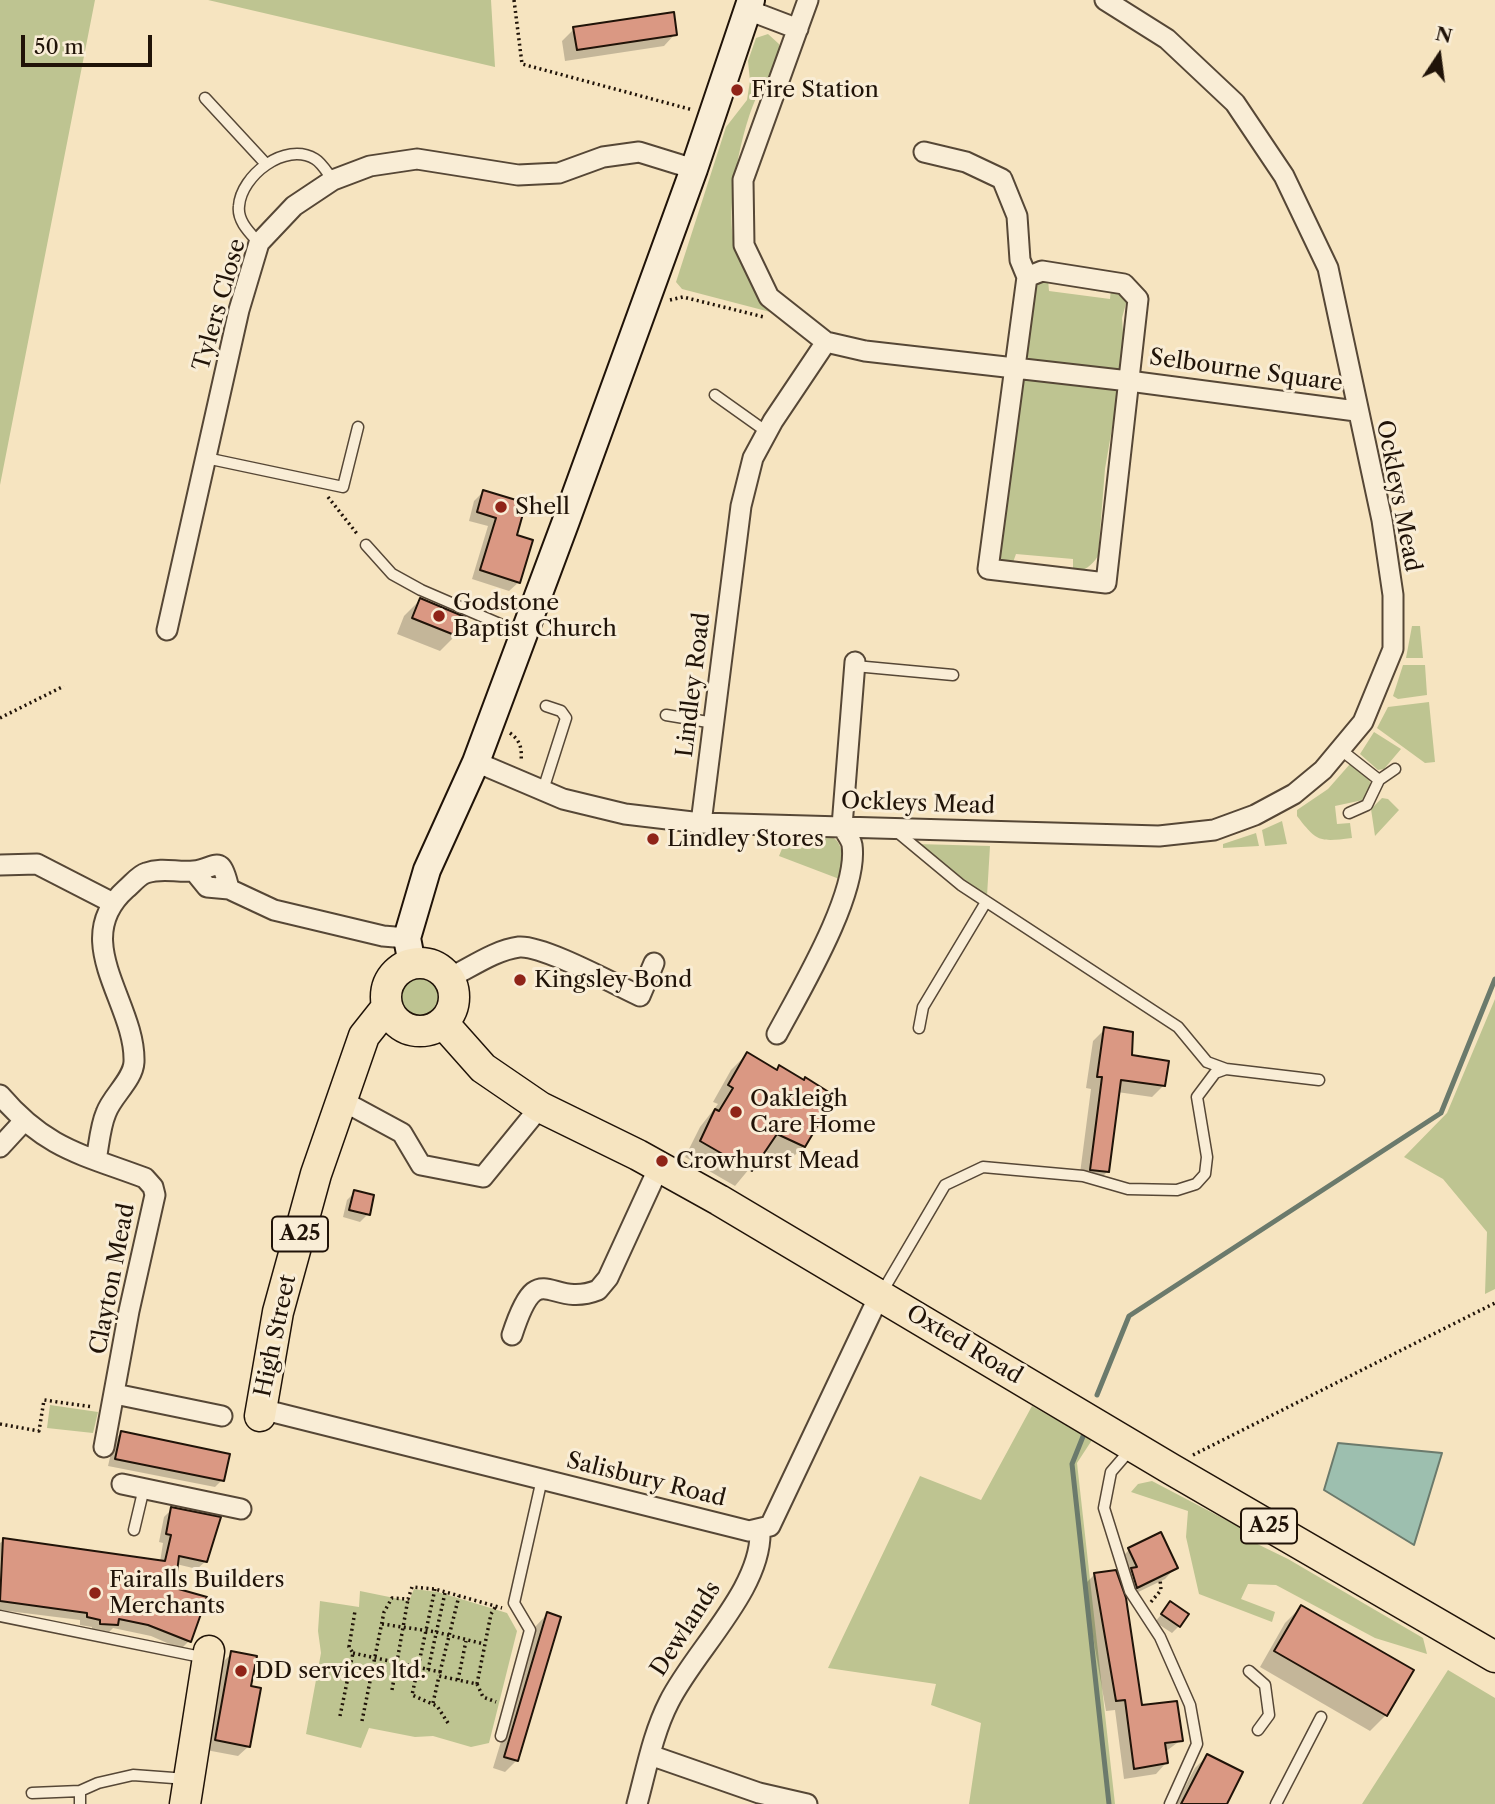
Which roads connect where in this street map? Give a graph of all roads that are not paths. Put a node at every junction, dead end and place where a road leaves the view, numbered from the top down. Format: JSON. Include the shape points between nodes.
{"nodes":[{"id":1,"x":808,"y":0,"type":"edge"},
{"id":2,"x":1105,"y":0,"type":"edge"},
{"id":3,"x":749,"y":5,"type":"edge"},
{"id":4,"x":798,"y":29,"type":"junction"},
{"id":5,"x":205,"y":98,"type":"dead end"},
{"id":6,"x":923,"y":152,"type":"dead end"},
{"id":7,"x":266,"y":164,"type":"junction"},
{"id":8,"x":694,"y":170,"type":"junction"},
{"id":9,"x":333,"y":180,"type":"junction"},
{"id":10,"x":259,"y":243,"type":"junction"},
{"id":11,"x":1027,"y":277,"type":"junction"},
{"id":12,"x":826,"y":342,"type":"junction"},
{"id":13,"x":1012,"y":369,"type":"junction"},
{"id":14,"x":1129,"y":381,"type":"junction"},
{"id":15,"x":715,"y":395,"type":"dead end"},
{"id":16,"x":1356,"y":411,"type":"junction"},
{"id":17,"x":358,"y":427,"type":"dead end"},
{"id":18,"x":767,"y":432,"type":"junction"},
{"id":19,"x":206,"y":458,"type":"junction"},
{"id":20,"x":366,"y":545,"type":"road end"},
{"id":21,"x":167,"y":630,"type":"dead end"},
{"id":22,"x":524,"y":635,"type":"junction"},
{"id":23,"x":855,"y":664,"type":"joint"},
{"id":24,"x":953,"y":675,"type":"dead end"},
{"id":25,"x":546,"y":706,"type":"dead end"},
{"id":26,"x":666,"y":715,"type":"dead end"},
{"id":27,"x":714,"y":723,"type":"junction"},
{"id":28,"x":1340,"y":750,"type":"junction"},
{"id":29,"x":476,"y":762,"type":"junction"},
{"id":30,"x":1395,"y":769,"type":"dead end"},
{"id":31,"x":1379,"y":780,"type":"junction"},
{"id":32,"x":543,"y":790,"type":"junction"},
{"id":33,"x":1349,"y":813,"type":"dead end"},
{"id":34,"x":701,"y":823,"type":"junction"},
{"id":35,"x":842,"y":826,"type":"junction"},
{"id":36,"x":894,"y":829,"type":"junction"},
{"id":37,"x":0,"y":865,"type":"edge"},
{"id":38,"x":111,"y":902,"type":"junction"},
{"id":39,"x":985,"y":902,"type":"junction"},
{"id":40,"x":409,"y":951,"type":"junction"},
{"id":41,"x":654,"y":963,"type":"dead end"},
{"id":42,"x":449,"y":978,"type":"junction"},
{"id":43,"x":396,"y":1018,"type":"junction"},
{"id":44,"x":443,"y":1023,"type":"junction"},
{"id":45,"x":919,"y":1028,"type":"dead end"},
{"id":46,"x":777,"y":1034,"type":"dead end"},
{"id":47,"x":1226,"y":1069,"type":"junction"},
{"id":48,"x":1319,"y":1080,"type":"dead end"},
{"id":49,"x":0,"y":1095,"type":"edge"},
{"id":50,"x":341,"y":1100,"type":"junction"},
{"id":51,"x":540,"y":1107,"type":"junction"},
{"id":52,"x":23,"y":1122,"type":"junction"},
{"id":53,"x":0,"y":1147,"type":"edge"},
{"id":54,"x":96,"y":1160,"type":"junction"},
{"id":55,"x":659,"y":1167,"type":"junction"},
{"id":56,"x":880,"y":1294,"type":"junction"},
{"id":57,"x":512,"y":1335,"type":"dead end"},
{"id":58,"x":114,"y":1402,"type":"junction"},
{"id":59,"x":260,"y":1413,"type":"joint"},
{"id":60,"x":222,"y":1416,"type":"dead end"},
{"id":61,"x":1134,"y":1445,"type":"junction"},
{"id":62,"x":104,"y":1447,"type":"dead end"},
{"id":63,"x":542,"y":1479,"type":"junction"},
{"id":64,"x":122,"y":1484,"type":"dead end"},
{"id":65,"x":144,"y":1488,"type":"junction"},
{"id":66,"x":241,"y":1509,"type":"dead end"},
{"id":67,"x":134,"y":1530,"type":"dead end"},
{"id":68,"x":760,"y":1530,"type":"junction"},
{"id":69,"x":0,"y":1616,"type":"edge"},
{"id":70,"x":208,"y":1655,"type":"joint"},
{"id":71,"x":1495,"y":1657,"type":"edge"},
{"id":72,"x":1249,"y":1671,"type":"dead end"},
{"id":73,"x":1321,"y":1717,"type":"dead end"},
{"id":74,"x":1258,"y":1730,"type":"dead end"},
{"id":75,"x":501,"y":1736,"type":"dead end"},
{"id":76,"x":650,"y":1755,"type":"junction"},
{"id":77,"x":80,"y":1791,"type":"junction"},
{"id":78,"x":186,"y":1791,"type":"edge"},
{"id":79,"x":32,"y":1793,"type":"dead end"},
{"id":80,"x":80,"y":1804,"type":"edge"},
{"id":81,"x":637,"y":1804,"type":"edge"},
{"id":82,"x":807,"y":1804,"type":"edge"},
{"id":83,"x":1170,"y":1804,"type":"edge"},
{"id":84,"x":1276,"y":1804,"type":"edge"}],
"edges":[{"from":1,"to":4,"type":"street"},
{"from":2,"to":16,"type":"street","name":"Ockleys Mead","via":[[1167,39],[1235,103],[1284,176],[1328,268]]},
{"from":3,"to":4,"type":"street"},
{"from":3,"to":8,"type":"main road"},
{"from":4,"to":12,"type":"street","via":[[743,180],[744,245],[769,297]]},
{"from":5,"to":7,"type":"lane"},
{"from":6,"to":11,"type":"street","via":[[967,162],[1002,179],[1017,216],[1020,260]]},
{"from":7,"to":9,"type":"lane","via":[[295,154],[316,159]]},
{"from":7,"to":10,"type":"lane","via":[[246,183],[238,208],[244,227]]},
{"from":8,"to":9,"type":"street","name":"Tylers Close","via":[[639,152],[559,173],[518,175],[417,159],[370,166]]},
{"from":8,"to":22,"type":"main road"},
{"from":9,"to":10,"type":"street","name":"Tylers Close","via":[[294,206]]},
{"from":10,"to":19,"type":"street","name":"Tylers Close"},
{"from":11,"to":13,"type":"street","name":"Selbourne Square"},
{"from":11,"to":14,"type":"street","name":"Selbourne Square","via":[[1042,271],[1124,284],[1138,299]]},
{"from":12,"to":13,"type":"street","name":"Selbourne Square"},
{"from":12,"to":18,"type":"street","name":"Lindley Road"},
{"from":13,"to":14,"type":"street","name":"Selbourne Square"},
{"from":13,"to":14,"type":"street","name":"Selbourne Square","via":[[988,569],[1106,583]]},
{"from":14,"to":16,"type":"street","name":"Selbourne Square"},
{"from":15,"to":18,"type":"lane"},
{"from":16,"to":28,"type":"street","name":"Ockleys Mead","via":[[1382,520],[1393,595],[1393,649],[1363,722]]},
{"from":17,"to":19,"type":"lane","via":[[343,487]]},
{"from":18,"to":27,"type":"street","name":"Lindley Road","via":[[753,458],[741,506]]},
{"from":19,"to":21,"type":"street","name":"Tylers Close"},
{"from":20,"to":22,"type":"lane","via":[[392,574]]},
{"from":22,"to":29,"type":"main road"},
{"from":23,"to":24,"type":"lane"},
{"from":23,"to":35,"type":"street"},
{"from":25,"to":32,"type":"lane","via":[[566,718]]},
{"from":26,"to":27,"type":"lane"},
{"from":27,"to":34,"type":"street","name":"Lindley Road"},
{"from":28,"to":31,"type":"lane"},
{"from":28,"to":36,"type":"street","name":"Ockleys Mead","via":[[1294,794],[1214,830],[1159,836]]},
{"from":29,"to":32,"type":"street"},
{"from":29,"to":40,"type":"main road","via":[[427,870]]},
{"from":30,"to":31,"type":"lane"},
{"from":31,"to":33,"type":"lane","via":[[1367,805]]},
{"from":32,"to":34,"type":"street","via":[[625,814]]},
{"from":34,"to":35,"type":"street","name":"Ockleys Mead"},
{"from":35,"to":36,"type":"street","name":"Ockleys Mead"},
{"from":35,"to":46,"type":"street","via":[[852,844],[850,873],[813,966]]},
{"from":36,"to":39,"type":"lane"},
{"from":37,"to":38,"type":"street","via":[[37,864]]},
{"from":38,"to":40,"type":"street","via":[[144,873],[167,868],[194,871],[211,863],[226,873],[229,889],[274,910],[383,936]]},
{"from":38,"to":54,"type":"street","via":[[101,941],[114,992],[133,1037],[134,1066],[106,1112]]},
{"from":39,"to":45,"type":"lane","via":[[923,1007]]},
{"from":39,"to":47,"type":"lane","via":[[1178,1027],[1207,1062]]},
{"from":40,"to":42,"type":"main road"},
{"from":40,"to":43,"type":"main road","via":[[388,983]]},
{"from":41,"to":42,"type":"street","via":[[640,996],[545,953],[521,947]]},
{"from":42,"to":44,"type":"main road","via":[[454,1003]]},
{"from":43,"to":44,"type":"main road","via":[[422,1032]]},
{"from":43,"to":50,"type":"main road","name":"High Street","number":"A25","via":[[364,1036]]},
{"from":44,"to":51,"type":"main road","name":"Oxted Road","number":"A25","via":[[483,1068]]},
{"from":47,"to":48,"type":"lane"},
{"from":47,"to":56,"type":"lane","via":[[1215,1073],[1198,1097],[1207,1157],[1205,1174],[1196,1184],[1178,1190],[1128,1189],[1083,1176],[983,1167],[945,1185]]},
{"from":49,"to":52,"type":"street","name":"Clayton Mead"},
{"from":50,"to":51,"type":"street","via":[[402,1133],[421,1165],[483,1177]]},
{"from":50,"to":59,"type":"main road","name":"High Street","number":"A25","via":[[278,1312]]},
{"from":51,"to":55,"type":"main road","name":"Oxted Road","number":"A25"},
{"from":52,"to":53,"type":"street"},
{"from":52,"to":54,"type":"street","name":"Clayton Mead","via":[[64,1149]]},
{"from":54,"to":58,"type":"street","name":"Clayton Mead","via":[[145,1178],[155,1195]]},
{"from":55,"to":56,"type":"main road","name":"Oxted Road","number":"A25"},
{"from":55,"to":57,"type":"street","via":[[608,1278],[588,1294],[544,1289],[529,1294]]},
{"from":56,"to":61,"type":"main road","name":"Oxted Road","number":"A25"},
{"from":56,"to":68,"type":"street","via":[[770,1526]]},
{"from":58,"to":60,"type":"street"},
{"from":58,"to":62,"type":"street","name":"Clayton Mead"},
{"from":59,"to":63,"type":"street","name":"Salisbury Road"},
{"from":61,"to":71,"type":"main road","name":"Oxted Road","number":"A25"},
{"from":61,"to":83,"type":"lane","via":[[1111,1472],[1104,1508],[1129,1591],[1160,1637],[1189,1705],[1197,1744]]},
{"from":63,"to":68,"type":"street","name":"Salisbury Road"},
{"from":63,"to":75,"type":"lane","via":[[514,1603],[530,1630]]},
{"from":64,"to":65,"type":"street"},
{"from":65,"to":66,"type":"street"},
{"from":65,"to":67,"type":"lane"},
{"from":68,"to":76,"type":"street","name":"Dewlands","via":[[761,1549],[728,1615],[669,1702]]},
{"from":69,"to":70,"type":"lane"},
{"from":70,"to":78,"type":"main road"},
{"from":72,"to":74,"type":"lane","via":[[1265,1685],[1269,1715]]},
{"from":73,"to":84,"type":"lane"},
{"from":76,"to":81,"type":"street","name":"Dewlands"},
{"from":76,"to":82,"type":"street","via":[[759,1793]]},
{"from":77,"to":78,"type":"lane","via":[[133,1775]]},
{"from":77,"to":79,"type":"lane"},
{"from":77,"to":80,"type":"lane"}]}
